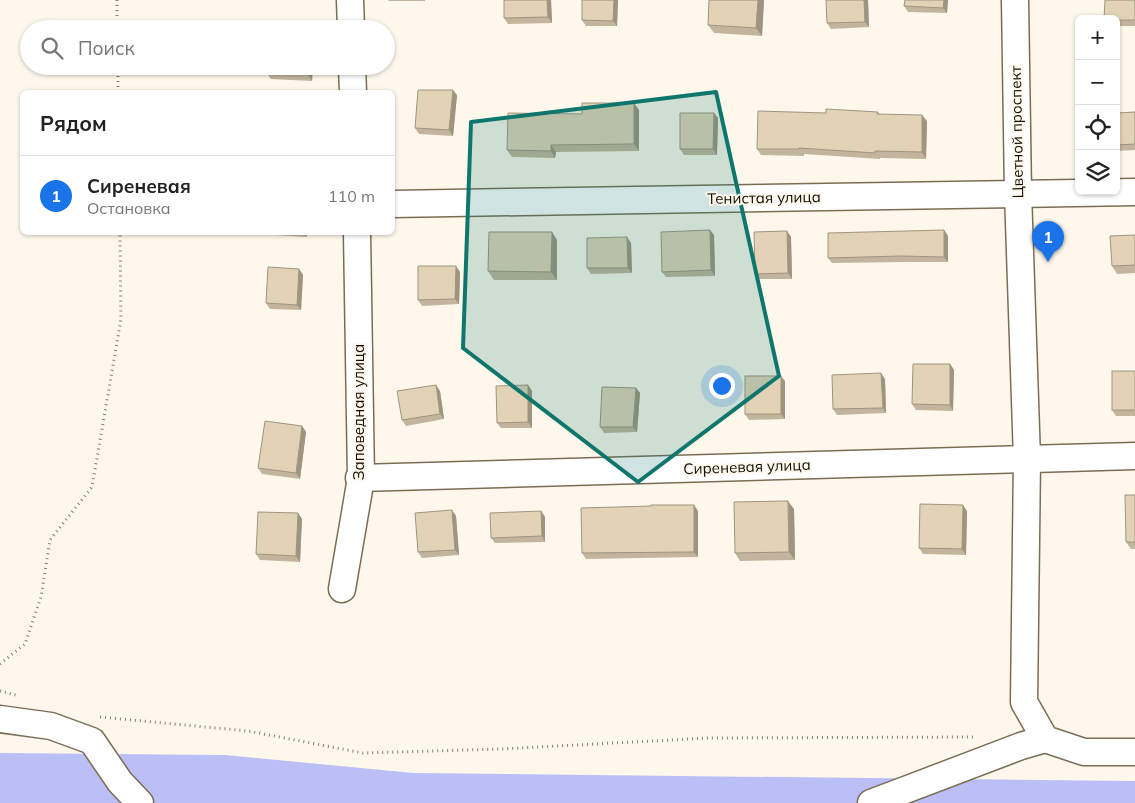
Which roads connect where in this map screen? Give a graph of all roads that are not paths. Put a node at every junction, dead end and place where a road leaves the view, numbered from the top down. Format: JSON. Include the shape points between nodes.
{"nodes":[{"id":1,"x":350,"y":0,"type":"edge"},
{"id":2,"x":1015,"y":0,"type":"edge"},
{"id":3,"x":351,"y":20,"type":"edge"},
{"id":4,"x":352,"y":75,"type":"edge"},
{"id":5,"x":353,"y":90,"type":"edge"},
{"id":6,"x":1135,"y":192,"type":"edge"},
{"id":7,"x":1018,"y":194,"type":"junction"},
{"id":8,"x":395,"y":204,"type":"edge"},
{"id":9,"x":357,"y":235,"type":"edge"},
{"id":10,"x":1135,"y":456,"type":"edge"},
{"id":11,"x":1027,"y":459,"type":"junction"},
{"id":12,"x":360,"y":478,"type":"junction"},
{"id":13,"x":342,"y":590,"type":"dead end"},
{"id":14,"x":0,"y":720,"type":"edge"},
{"id":15,"x":1045,"y":739,"type":"junction"},
{"id":16,"x":1135,"y":752,"type":"edge"},
{"id":17,"x":140,"y":803,"type":"edge"},
{"id":18,"x":870,"y":803,"type":"edge"}],
"edges":[{"from":1,"to":3,"type":"street"},
{"from":2,"to":7,"type":"street","name":"Цветной проспект"},
{"from":4,"to":5,"type":"street"},
{"from":6,"to":7,"type":"street","name":"Тенистая улица"},
{"from":7,"to":8,"type":"street","name":"Тенистая улица"},
{"from":7,"to":11,"type":"street","name":"Цветной проспект"},
{"from":9,"to":12,"type":"street","name":"Заповедная улица"},
{"from":10,"to":11,"type":"street","name":"Сиреневая улица"},
{"from":11,"to":12,"type":"street","name":"Сиреневая улица"},
{"from":11,"to":15,"type":"street","name":"Цветной проспект","via":[[1024,702]]},
{"from":12,"to":13,"type":"street","name":"Заповедная улица"},
{"from":14,"to":17,"type":"street","via":[[51,726],[92,741],[120,782]]},
{"from":15,"to":16,"type":"street","via":[[1084,752]]},
{"from":15,"to":18,"type":"street"}]}
